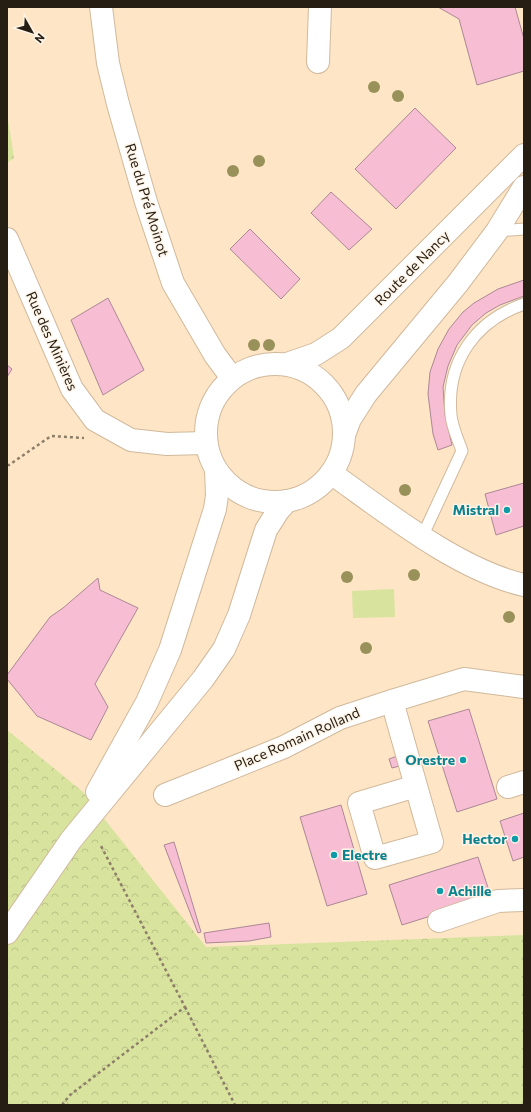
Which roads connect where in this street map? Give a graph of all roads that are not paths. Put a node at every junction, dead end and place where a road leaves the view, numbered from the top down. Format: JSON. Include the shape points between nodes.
{"nodes":[{"id":1,"x":101,"y":7,"type":"edge"},
{"id":2,"x":320,"y":7,"type":"edge"},
{"id":3,"x":318,"y":62,"type":"dead end"},
{"id":4,"x":524,"y":155,"type":"edge"},
{"id":5,"x":524,"y":187,"type":"edge"},
{"id":6,"x":524,"y":229,"type":"edge"},
{"id":7,"x":497,"y":231,"type":"junction"},
{"id":8,"x":7,"y":239,"type":"edge"},
{"id":9,"x":524,"y":304,"type":"edge"},
{"id":10,"x":287,"y":364,"type":"junction"},
{"id":11,"x":232,"y":378,"type":"junction"},
{"id":12,"x":344,"y":435,"type":"junction"},
{"id":13,"x":206,"y":443,"type":"junction"},
{"id":14,"x":216,"y":470,"type":"junction"},
{"id":15,"x":332,"y":473,"type":"junction"},
{"id":16,"x":287,"y":501,"type":"junction"},
{"id":17,"x":422,"y":537,"type":"junction"},
{"id":18,"x":524,"y":585,"type":"edge"},
{"id":19,"x":524,"y":687,"type":"edge"},
{"id":20,"x":392,"y":701,"type":"junction"},
{"id":21,"x":416,"y":786,"type":"dead end"},
{"id":22,"x":166,"y":795,"type":"dead end"},
{"id":23,"x":71,"y":840,"type":"junction"},
{"id":24,"x":524,"y":900,"type":"edge"},
{"id":25,"x":439,"y":921,"type":"dead end"},
{"id":26,"x":7,"y":933,"type":"edge"}],
"edges":[{"from":1,"to":11,"type":"main road","name":"Rue du Pré Moinot","via":[[108,63],[118,104],[146,202],[173,283],[215,355]]},
{"from":2,"to":3,"type":"main road"},
{"from":4,"to":10,"type":"main road","name":"Route de Nancy","via":[[354,326],[328,348],[306,359]]},
{"from":5,"to":7,"type":"main road"},
{"from":6,"to":7,"type":"lane"},
{"from":7,"to":12,"type":"main road","via":[[458,283],[366,394],[350,419]]},
{"from":8,"to":13,"type":"main road","name":"Rue des Minières","via":[[72,389],[95,420],[131,440],[167,444]]},
{"from":9,"to":17,"type":"lane","via":[[507,310],[483,327],[463,350],[452,382],[451,416],[462,451]]},
{"from":10,"to":11,"type":"main road","via":[[256,367]]},
{"from":10,"to":12,"type":"main road","via":[[311,373],[329,389],[341,411]]},
{"from":11,"to":13,"type":"main road","via":[[210,407],[206,424]]},
{"from":12,"to":15,"type":"main road","via":[[342,448]]},
{"from":13,"to":14,"type":"main road"},
{"from":14,"to":16,"type":"main road","via":[[225,481],[247,496],[260,501]]},
{"from":14,"to":23,"type":"main road","via":[[218,495],[215,509],[170,650],[147,702]]},
{"from":15,"to":16,"type":"main road","via":[[312,491]]},
{"from":15,"to":17,"type":"main road"},
{"from":16,"to":23,"type":"main road","via":[[266,530],[239,615],[224,649],[203,679]]},
{"from":17,"to":18,"type":"main road","via":[[475,566]]},
{"from":19,"to":20,"type":"main road","name":"Place Romain Rolland","via":[[464,679]]},
{"from":20,"to":21,"type":"main road"},
{"from":20,"to":22,"type":"main road","name":"Place Romain Rolland","via":[[340,718],[284,747]]},
{"from":23,"to":26,"type":"main road"},
{"from":24,"to":25,"type":"main road","via":[[498,901]]}]}
